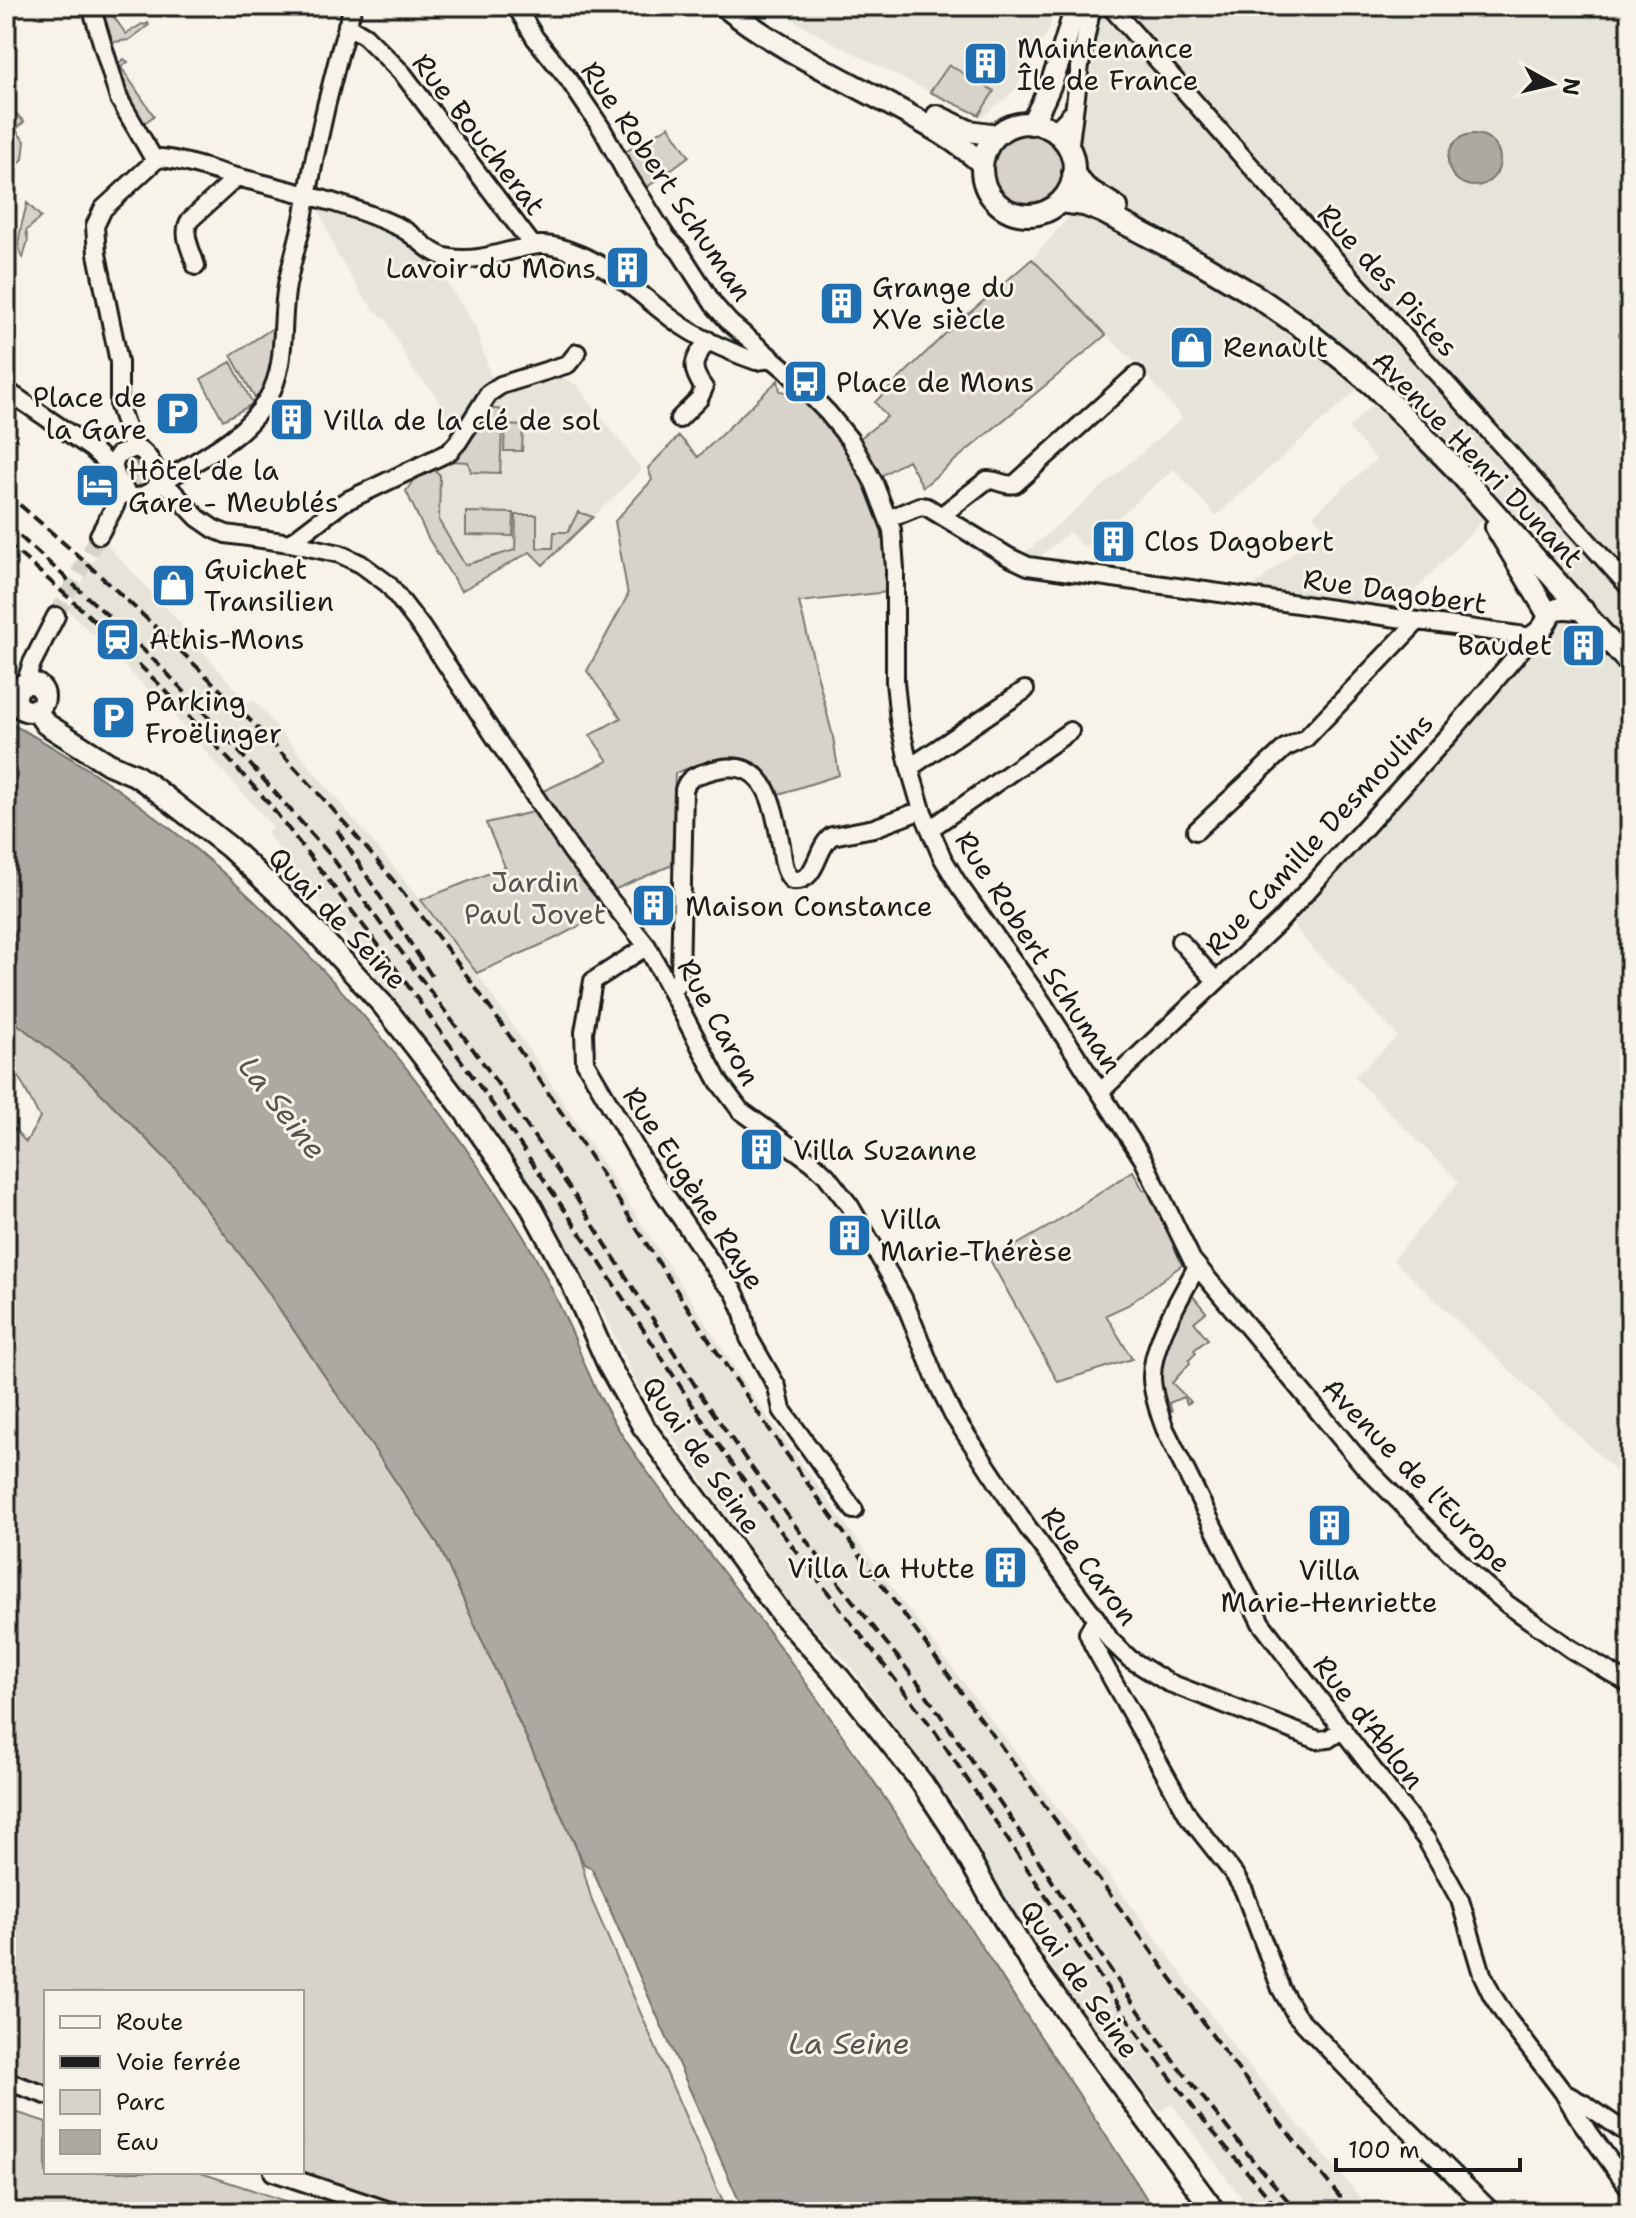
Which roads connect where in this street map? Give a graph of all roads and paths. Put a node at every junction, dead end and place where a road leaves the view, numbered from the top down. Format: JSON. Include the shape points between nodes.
{"nodes":[{"id":1,"x":91,"y":6,"type":"edge"},
{"id":2,"x":353,"y":6,"type":"edge"},
{"id":3,"x":516,"y":6,"type":"edge"},
{"id":4,"x":724,"y":6,"type":"edge"},
{"id":5,"x":739,"y":6,"type":"edge"},
{"id":6,"x":1076,"y":6,"type":"edge"},
{"id":7,"x":1092,"y":6,"type":"edge"},
{"id":8,"x":1110,"y":6,"type":"edge"},
{"id":9,"x":347,"y":25,"type":"junction"},
{"id":10,"x":1074,"y":111,"type":"junction"},
{"id":11,"x":1044,"y":128,"type":"junction"},
{"id":12,"x":997,"y":135,"type":"junction"},
{"id":13,"x":1069,"y":151,"type":"junction"},
{"id":14,"x":155,"y":161,"type":"junction"},
{"id":15,"x":982,"y":164,"type":"junction"},
{"id":16,"x":1073,"y":173,"type":"junction"},
{"id":17,"x":237,"y":177,"type":"junction"},
{"id":18,"x":307,"y":194,"type":"junction"},
{"id":19,"x":1060,"y":202,"type":"junction"},
{"id":20,"x":533,"y":246,"type":"junction"},
{"id":21,"x":196,"y":266,"type":"dead end"},
{"id":22,"x":708,"y":340,"type":"junction"},
{"id":23,"x":577,"y":353,"type":"dead end"},
{"id":24,"x":768,"y":355,"type":"junction"},
{"id":25,"x":1136,"y":375,"type":"dead end"},
{"id":26,"x":6,"y":390,"type":"edge"},
{"id":27,"x":679,"y":419,"type":"dead end"},
{"id":28,"x":122,"y":457,"type":"junction"},
{"id":29,"x":161,"y":478,"type":"junction"},
{"id":30,"x":126,"y":491,"type":"junction"},
{"id":31,"x":1482,"y":498,"type":"junction"},
{"id":32,"x":942,"y":515,"type":"junction"},
{"id":33,"x":888,"y":519,"type":"junction"},
{"id":34,"x":99,"y":535,"type":"tunnel mouth"},
{"id":35,"x":290,"y":543,"type":"junction"},
{"id":36,"x":1630,"y":588,"type":"edge"},
{"id":37,"x":1583,"y":610,"type":"junction"},
{"id":38,"x":1548,"y":614,"type":"junction"},
{"id":39,"x":56,"y":616,"type":"tunnel mouth"},
{"id":40,"x":1418,"y":621,"type":"junction"},
{"id":41,"x":1532,"y":637,"type":"junction"},
{"id":42,"x":1630,"y":649,"type":"edge"},
{"id":43,"x":1630,"y":664,"type":"edge"},
{"id":44,"x":16,"y":690,"type":"edge"},
{"id":45,"x":1025,"y":690,"type":"dead end"},
{"id":46,"x":1070,"y":731,"type":"dead end"},
{"id":47,"x":909,"y":766,"type":"junction"},
{"id":48,"x":922,"y":810,"type":"junction"},
{"id":49,"x":930,"y":829,"type":"junction"},
{"id":50,"x":1196,"y":831,"type":"dead end"},
{"id":51,"x":1180,"y":941,"type":"dead end"},
{"id":52,"x":647,"y":946,"type":"junction"},
{"id":53,"x":1216,"y":981,"type":"junction"},
{"id":54,"x":671,"y":990,"type":"junction"},
{"id":55,"x":1100,"y":1092,"type":"junction"},
{"id":56,"x":1197,"y":1266,"type":"junction"},
{"id":57,"x":854,"y":1510,"type":"dead end"},
{"id":58,"x":1096,"y":1618,"type":"junction"},
{"id":59,"x":1630,"y":1684,"type":"edge"},
{"id":60,"x":1343,"y":1729,"type":"junction"},
{"id":61,"x":6,"y":2081,"type":"edge"},
{"id":62,"x":1563,"y":2092,"type":"junction"},
{"id":63,"x":44,"y":2094,"type":"edge"},
{"id":64,"x":1630,"y":2135,"type":"edge"},
{"id":65,"x":279,"y":2174,"type":"edge"},
{"id":66,"x":1630,"y":2189,"type":"edge"},
{"id":67,"x":393,"y":2212,"type":"edge"},
{"id":68,"x":1215,"y":2212,"type":"edge"},
{"id":69,"x":1492,"y":2212,"type":"edge"}],
"edges":[{"from":1,"to":14,"type":"street","via":[[119,99]]},
{"from":2,"to":9,"type":"street"},
{"from":3,"to":24,"type":"street","name":"Rue Robert Schuman","via":[[602,127],[661,229],[714,305]]},
{"from":4,"to":15,"type":"main road","via":[[791,51],[947,135]]},
{"from":5,"to":12,"type":"main road","via":[[812,51],[953,124]]},
{"from":6,"to":11,"type":"main road"},
{"from":7,"to":10,"type":"street"},
{"from":8,"to":36,"type":"street","name":"Rue des Pistes"},
{"from":9,"to":18,"type":"street"},
{"from":9,"to":20,"type":"street","name":"Rue Boucherat","via":[[403,74]]},
{"from":10,"to":11,"type":"street"},
{"from":10,"to":13,"type":"street"},
{"from":11,"to":12,"type":"main road","via":[[1011,126]]},
{"from":11,"to":13,"type":"main road","via":[[1062,138]]},
{"from":12,"to":15,"type":"main road"},
{"from":13,"to":16,"type":"main road"},
{"from":14,"to":17,"type":"street","via":[[166,159]]},
{"from":14,"to":28,"type":"street","via":[[103,209],[95,226],[119,362]]},
{"from":15,"to":19,"type":"main road","via":[[985,187],[1008,211],[1030,215]]},
{"from":16,"to":19,"type":"main road"},
{"from":16,"to":42,"type":"main road","name":"Avenue Henri Dunant","via":[[1098,197],[1237,271],[1351,352],[1449,447]]},
{"from":17,"to":18,"type":"street"},
{"from":17,"to":21,"type":"street","via":[[186,225]]},
{"from":18,"to":20,"type":"street","via":[[399,227],[441,256],[486,258]]},
{"from":18,"to":29,"type":"street","via":[[286,288],[275,385],[253,418],[218,449]]},
{"from":19,"to":31,"type":"main road","name":"Avenue Henri Dunant","via":[[1084,205],[1127,224],[1295,322],[1374,386]]},
{"from":20,"to":22,"type":"street","via":[[554,246],[593,262]]},
{"from":22,"to":24,"type":"street","via":[[756,361]]},
{"from":22,"to":27,"type":"street","via":[[696,359],[695,375],[704,388]]},
{"from":23,"to":35,"type":"street","via":[[568,364],[501,385],[489,393],[449,452],[344,502]]},
{"from":24,"to":33,"type":"street","name":"Rue Robert Schuman","via":[[843,429]]},
{"from":25,"to":32,"type":"street","via":[[1015,484],[987,480]]},
{"from":26,"to":28,"type":"street","via":[[98,454]]},
{"from":28,"to":29,"type":"street","name":"Rue Caron","via":[[143,450]]},
{"from":28,"to":30,"type":"street"},
{"from":29,"to":30,"type":"street","via":[[154,490],[136,497]]},
{"from":29,"to":35,"type":"street","name":"Rue Caron","via":[[209,527]]},
{"from":30,"to":34,"type":"street"},
{"from":31,"to":37,"type":"main road","name":"Avenue Henri Dunant"},
{"from":31,"to":38,"type":"main road"},
{"from":32,"to":33,"type":"street","name":"Rue Dagobert","via":[[920,506]]},
{"from":32,"to":40,"type":"street","name":"Rue Dagobert","via":[[1028,566]]},
{"from":33,"to":47,"type":"street","name":"Rue Robert Schuman","via":[[895,569],[895,682]]},
{"from":35,"to":52,"type":"street","name":"Rue Caron","via":[[340,554],[388,584],[572,852]]},
{"from":37,"to":38,"type":"main road","via":[[1564,607]]},
{"from":37,"to":43,"type":"main road","name":"Avenue Henri Dunant"},
{"from":38,"to":41,"type":"main road"},
{"from":39,"to":44,"type":"street"},
{"from":40,"to":41,"type":"street","name":"Rue Dagobert"},
{"from":40,"to":50,"type":"street","via":[[1306,738],[1285,748]]},
{"from":41,"to":53,"type":"street","name":"Rue Camille Desmoulins","via":[[1280,921]]},
{"from":44,"to":68,"type":"main road","name":"Quai de Seine","via":[[22,709],[38,707],[114,753],[229,847],[383,1005],[528,1201],[643,1426],[782,1615],[922,1783],[1037,1972]]},
{"from":45,"to":47,"type":"street"},
{"from":46,"to":49,"type":"street"},
{"from":47,"to":48,"type":"street","name":"Rue Robert Schuman"},
{"from":48,"to":49,"type":"street","name":"Rue Robert Schuman"},
{"from":48,"to":54,"type":"street","via":[[832,836],[808,876],[792,880],[786,873],[770,797],[758,777],[729,766],[695,776],[684,790],[680,976]]},
{"from":49,"to":55,"type":"street","name":"Rue Robert Schuman","via":[[958,884]]},
{"from":51,"to":53,"type":"street"},
{"from":52,"to":54,"type":"street","name":"Rue Caron"},
{"from":52,"to":57,"type":"street","name":"Rue Eugène Raye","via":[[593,981],[585,1062],[649,1171],[734,1291],[782,1410]]},
{"from":53,"to":55,"type":"street","name":"Rue Camille Desmoulins"},
{"from":54,"to":58,"type":"street","name":"Rue Caron","via":[[731,1100],[812,1162],[850,1206],[903,1298],[953,1415]]},
{"from":55,"to":56,"type":"street","name":"Rue Robert Schuman","via":[[1143,1159]]},
{"from":56,"to":59,"type":"street","name":"Avenue de l'Europe","via":[[1364,1466],[1462,1565],[1507,1604]]},
{"from":56,"to":60,"type":"street","name":"Rue d'Ablon","via":[[1156,1351],[1152,1383],[1157,1408],[1255,1612]]},
{"from":58,"to":60,"type":"street","name":"Rue Caron","via":[[1130,1659],[1167,1682],[1318,1740]]},
{"from":58,"to":69,"type":"street","via":[[1088,1633],[1093,1645],[1189,1817],[1244,1891],[1296,2015]]},
{"from":60,"to":62,"type":"street","name":"Rue d'Ablon","via":[[1426,1839],[1460,1900],[1492,1995]]},
{"from":61,"to":63,"type":"street"},
{"from":62,"to":64,"type":"street"},
{"from":62,"to":66,"type":"street","name":"Rue d'Ablon"},
{"from":65,"to":67,"type":"street"}]}
